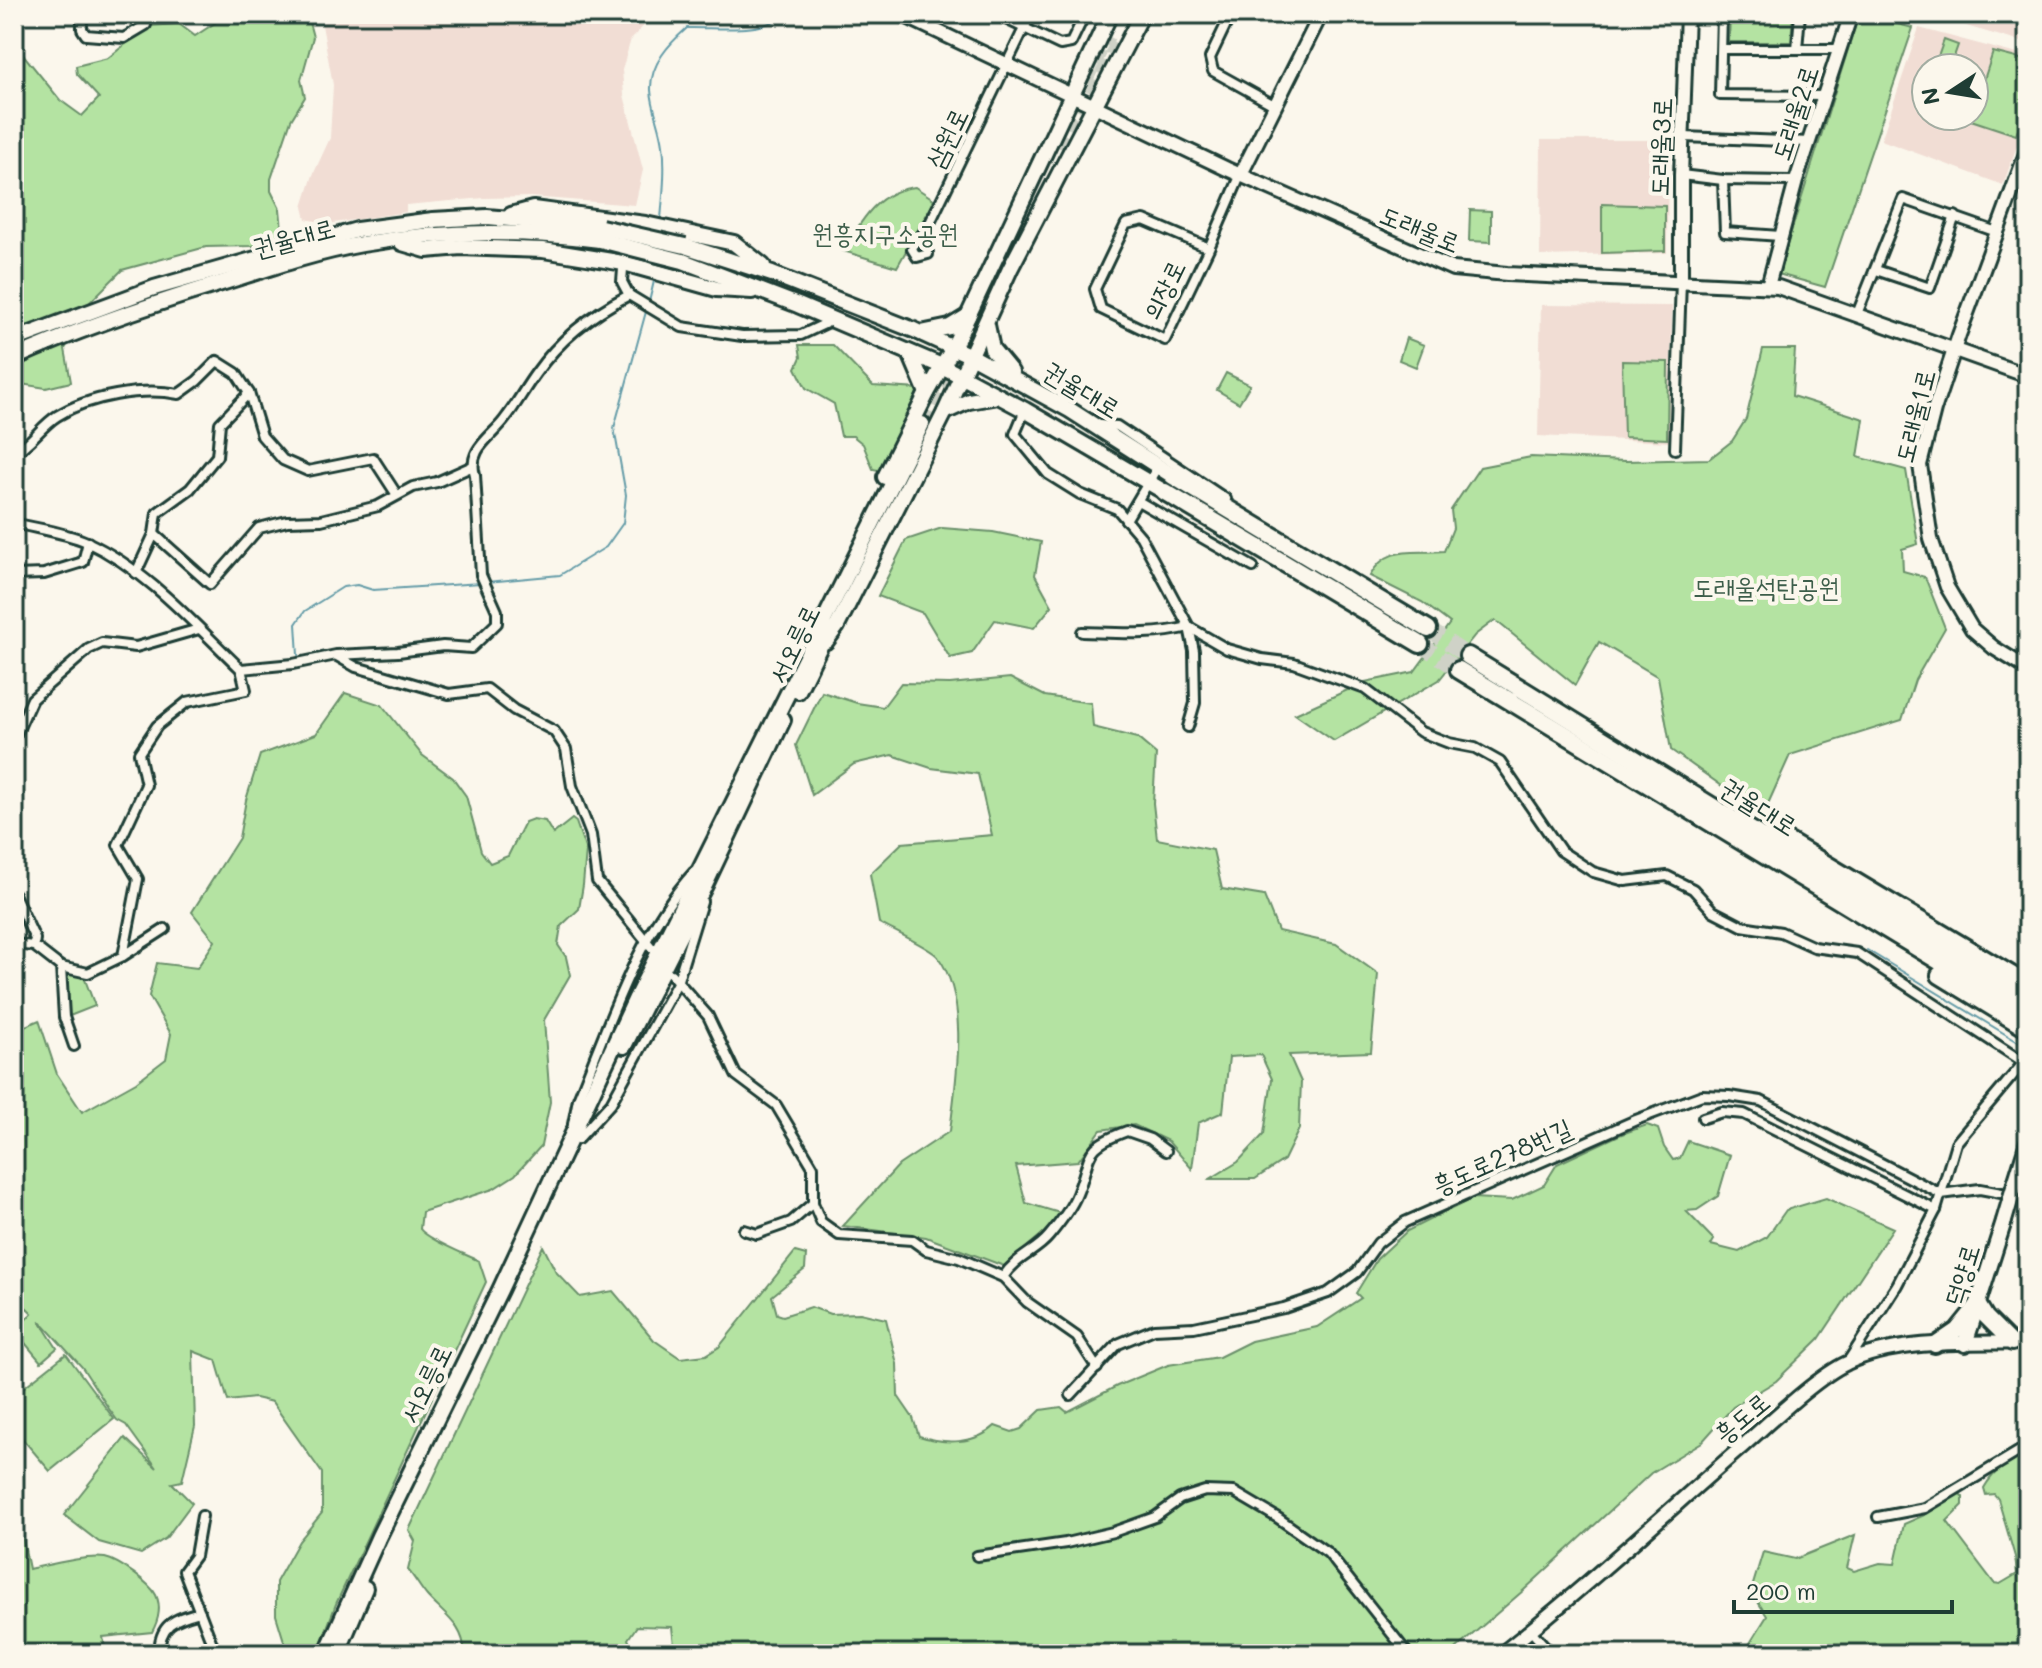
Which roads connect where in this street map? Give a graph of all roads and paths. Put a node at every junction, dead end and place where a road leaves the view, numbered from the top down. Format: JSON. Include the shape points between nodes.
{"nodes":[{"id":1,"x":82,"y":14,"type":"edge"},
{"id":2,"x":148,"y":14,"type":"edge"},
{"id":3,"x":901,"y":14,"type":"edge"},
{"id":4,"x":995,"y":14,"type":"edge"},
{"id":5,"x":1031,"y":14,"type":"edge"},
{"id":6,"x":1085,"y":14,"type":"edge"},
{"id":7,"x":1110,"y":14,"type":"edge"},
{"id":8,"x":1119,"y":14,"type":"edge"},
{"id":9,"x":1132,"y":14,"type":"edge"},
{"id":10,"x":1142,"y":14,"type":"edge"},
{"id":11,"x":1231,"y":14,"type":"edge"},
{"id":12,"x":1321,"y":14,"type":"edge"},
{"id":13,"x":1687,"y":14,"type":"edge"},
{"id":14,"x":1722,"y":14,"type":"edge"},
{"id":15,"x":1800,"y":14,"type":"edge"},
{"id":16,"x":1851,"y":14,"type":"edge"},
{"id":17,"x":1023,"y":28,"type":"junction"},
{"id":18,"x":1722,"y":49,"type":"junction"},
{"id":19,"x":1797,"y":49,"type":"junction"},
{"id":20,"x":1839,"y":49,"type":"junction"},
{"id":21,"x":1008,"y":64,"type":"junction"},
{"id":22,"x":1825,"y":96,"type":"junction"},
{"id":23,"x":1083,"y":101,"type":"junction"},
{"id":24,"x":1274,"y":105,"type":"junction"},
{"id":25,"x":1684,"y":137,"type":"junction"},
{"id":26,"x":1810,"y":142,"type":"junction"},
{"id":27,"x":2028,"y":148,"type":"edge"},
{"id":28,"x":1241,"y":174,"type":"junction"},
{"id":29,"x":1681,"y":175,"type":"junction"},
{"id":30,"x":1723,"y":180,"type":"junction"},
{"id":31,"x":1796,"y":181,"type":"junction"},
{"id":32,"x":1955,"y":216,"type":"junction"},
{"id":33,"x":498,"y":218,"type":"junction"},
{"id":34,"x":627,"y":221,"type":"junction"},
{"id":35,"x":926,"y":231,"type":"dead end"},
{"id":36,"x":1997,"y":232,"type":"junction"},
{"id":37,"x":600,"y":234,"type":"junction"},
{"id":38,"x":1780,"y":236,"type":"junction"},
{"id":39,"x":394,"y":241,"type":"junction"},
{"id":40,"x":1209,"y":248,"type":"junction"},
{"id":41,"x":684,"y":253,"type":"junction"},
{"id":42,"x":624,"y":263,"type":"junction"},
{"id":43,"x":1876,"y":270,"type":"junction"},
{"id":44,"x":772,"y":274,"type":"junction"},
{"id":45,"x":1681,"y":281,"type":"junction"},
{"id":46,"x":1768,"y":286,"type":"junction"},
{"id":47,"x":765,"y":291,"type":"junction"},
{"id":48,"x":629,"y":295,"type":"junction"},
{"id":49,"x":1857,"y":314,"type":"junction"},
{"id":50,"x":968,"y":316,"type":"junction"},
{"id":51,"x":834,"y":320,"type":"junction"},
{"id":52,"x":987,"y":321,"type":"junction"},
{"id":53,"x":921,"y":333,"type":"junction"},
{"id":54,"x":14,"y":340,"type":"edge"},
{"id":55,"x":953,"y":348,"type":"junction"},
{"id":56,"x":1955,"y":349,"type":"junction"},
{"id":57,"x":910,"y":353,"type":"junction"},
{"id":58,"x":971,"y":356,"type":"junction"},
{"id":59,"x":14,"y":358,"type":"edge"},
{"id":60,"x":944,"y":367,"type":"junction"},
{"id":61,"x":2028,"y":376,"type":"edge"},
{"id":62,"x":961,"y":377,"type":"junction"},
{"id":63,"x":1020,"y":381,"type":"junction"},
{"id":64,"x":249,"y":393,"type":"junction"},
{"id":65,"x":927,"y":393,"type":"junction"},
{"id":66,"x":998,"y":396,"type":"junction"},
{"id":67,"x":1025,"y":410,"type":"junction"},
{"id":68,"x":945,"y":412,"type":"junction"},
{"id":69,"x":1094,"y":425,"type":"junction"},
{"id":70,"x":1675,"y":449,"type":"dead end"},
{"id":71,"x":14,"y":453,"type":"edge"},
{"id":72,"x":473,"y":466,"type":"junction"},
{"id":73,"x":1158,"y":466,"type":"junction"},
{"id":74,"x":1173,"y":476,"type":"joint"},
{"id":75,"x":1149,"y":483,"type":"junction"},
{"id":76,"x":1165,"y":492,"type":"joint"},
{"id":77,"x":397,"y":495,"type":"junction"},
{"id":78,"x":1138,"y":501,"type":"junction"},
{"id":79,"x":1225,"y":503,"type":"dead end"},
{"id":80,"x":1126,"y":520,"type":"junction"},
{"id":81,"x":14,"y":523,"type":"edge"},
{"id":82,"x":154,"y":534,"type":"junction"},
{"id":83,"x":88,"y":542,"type":"junction"},
{"id":84,"x":1253,"y":567,"type":"dead end"},
{"id":85,"x":136,"y":573,"type":"junction"},
{"id":86,"x":14,"y":575,"type":"edge"},
{"id":87,"x":1189,"y":627,"type":"junction"},
{"id":88,"x":199,"y":629,"type":"junction"},
{"id":89,"x":1082,"y":632,"type":"dead end"},
{"id":90,"x":819,"y":652,"type":"junction"},
{"id":91,"x":336,"y":655,"type":"junction"},
{"id":92,"x":804,"y":659,"type":"junction"},
{"id":93,"x":241,"y":669,"type":"junction"},
{"id":94,"x":2028,"y":669,"type":"edge"},
{"id":95,"x":1188,"y":727,"type":"dead end"},
{"id":96,"x":14,"y":739,"type":"edge"},
{"id":97,"x":703,"y":863,"type":"junction"},
{"id":98,"x":706,"y":883,"type":"junction"},
{"id":99,"x":14,"y":894,"type":"edge"},
{"id":100,"x":165,"y":929,"type":"dead end"},
{"id":101,"x":14,"y":944,"type":"edge"},
{"id":102,"x":649,"y":944,"type":"junction"},
{"id":103,"x":34,"y":946,"type":"junction"},
{"id":104,"x":123,"y":956,"type":"junction"},
{"id":105,"x":61,"y":967,"type":"junction"},
{"id":106,"x":671,"y":974,"type":"dead end"},
{"id":107,"x":677,"y":983,"type":"junction"},
{"id":108,"x":2025,"y":1013,"type":"edge"},
{"id":109,"x":74,"y":1046,"type":"dead end"},
{"id":110,"x":2026,"y":1063,"type":"edge"},
{"id":111,"x":1703,"y":1118,"type":"dead end"},
{"id":112,"x":575,"y":1137,"type":"junction"},
{"id":113,"x":2028,"y":1142,"type":"edge"},
{"id":114,"x":1166,"y":1151,"type":"dead end"},
{"id":115,"x":1941,"y":1194,"type":"junction"},
{"id":116,"x":2028,"y":1198,"type":"edge"},
{"id":117,"x":813,"y":1203,"type":"junction"},
{"id":118,"x":1936,"y":1210,"type":"junction"},
{"id":119,"x":744,"y":1230,"type":"dead end"},
{"id":120,"x":1003,"y":1277,"type":"junction"},
{"id":121,"x":1978,"y":1304,"type":"junction"},
{"id":122,"x":2028,"y":1342,"type":"edge"},
{"id":123,"x":2012,"y":1343,"type":"junction"},
{"id":124,"x":1965,"y":1344,"type":"junction"},
{"id":125,"x":1935,"y":1345,"type":"junction"},
{"id":126,"x":1847,"y":1363,"type":"junction"},
{"id":127,"x":1097,"y":1368,"type":"junction"},
{"id":128,"x":1071,"y":1395,"type":"dead end"},
{"id":129,"x":2028,"y":1446,"type":"edge"},
{"id":130,"x":202,"y":1516,"type":"dead end"},
{"id":131,"x":1878,"y":1517,"type":"dead end"},
{"id":132,"x":977,"y":1556,"type":"dead end"},
{"id":133,"x":200,"y":1612,"type":"junction"},
{"id":134,"x":1531,"y":1631,"type":"junction"},
{"id":135,"x":159,"y":1654,"type":"edge"},
{"id":136,"x":216,"y":1654,"type":"edge"},
{"id":137,"x":326,"y":1654,"type":"edge"},
{"id":138,"x":337,"y":1654,"type":"edge"},
{"id":139,"x":1408,"y":1654,"type":"edge"},
{"id":140,"x":1501,"y":1654,"type":"edge"},
{"id":141,"x":1552,"y":1654,"type":"edge"}],
"edges":[{"from":1,"to":2,"type":"street","via":[[86,35],[124,38],[146,25]]},
{"from":3,"to":21,"type":"street"},
{"from":4,"to":17,"type":"street"},
{"from":5,"to":17,"type":"street","name":"삼원로"},
{"from":6,"to":17,"type":"street","via":[[1071,43],[1060,45]]},
{"from":7,"to":23,"type":"main road"},
{"from":8,"to":9,"type":"main road","via":[[1113,39]]},
{"from":10,"to":23,"type":"main road"},
{"from":11,"to":24,"type":"street","via":[[1210,58],[1213,71]]},
{"from":12,"to":24,"type":"street","name":"의장로"},
{"from":13,"to":25,"type":"street","name":"도래울3로"},
{"from":14,"to":18,"type":"street"},
{"from":15,"to":19,"type":"street"},
{"from":16,"to":20,"type":"street","name":"도래울2로"},
{"from":17,"to":21,"type":"street","name":"삼원로"},
{"from":18,"to":19,"type":"street"},
{"from":18,"to":22,"type":"street","via":[[1720,95]]},
{"from":19,"to":20,"type":"street"},
{"from":20,"to":22,"type":"street","name":"도래울2로"},
{"from":21,"to":23,"type":"street"},
{"from":21,"to":35,"type":"street","name":"삼원로"},
{"from":22,"to":26,"type":"street","name":"도래울2로"},
{"from":23,"to":28,"type":"street","name":"도래울로"},
{"from":23,"to":50,"type":"main road"},
{"from":23,"to":52,"type":"main road"},
{"from":24,"to":28,"type":"street","name":"의장로"},
{"from":25,"to":26,"type":"street"},
{"from":25,"to":29,"type":"street","name":"도래울3로"},
{"from":26,"to":31,"type":"street","name":"도래울2로"},
{"from":27,"to":36,"type":"street","name":"도래울1로"},
{"from":28,"to":40,"type":"street","name":"의장로"},
{"from":28,"to":45,"type":"street","name":"도래울로","via":[[1453,269]]},
{"from":29,"to":30,"type":"street","name":"도래울2로"},
{"from":29,"to":45,"type":"street","name":"도래울3로"},
{"from":30,"to":31,"type":"street","name":"도래울2로"},
{"from":30,"to":38,"type":"street","via":[[1725,232]]},
{"from":31,"to":38,"type":"street","name":"도래울2로"},
{"from":32,"to":36,"type":"street"},
{"from":32,"to":43,"type":"street","via":[[1903,199]]},
{"from":32,"to":43,"type":"street","via":[[1930,288]]},
{"from":33,"to":34,"type":"main road","via":[[533,209]]},
{"from":33,"to":37,"type":"main road","name":"권율대로"},
{"from":33,"to":54,"type":"main road","name":"권율대로","via":[[357,230],[154,288]]},
{"from":34,"to":42,"type":"street"},
{"from":34,"to":44,"type":"main road","via":[[734,243]]},
{"from":36,"to":56,"type":"street","name":"도래울1로"},
{"from":37,"to":39,"type":"main road","name":"권율대로","via":[[453,234]]},
{"from":37,"to":41,"type":"main road","bridge":true},
{"from":38,"to":46,"type":"street","name":"도래울2로"},
{"from":39,"to":42,"type":"main road","via":[[426,250],[543,250]]},
{"from":39,"to":59,"type":"main road","name":"권율대로","via":[[305,258],[138,308]]},
{"from":40,"to":40,"type":"street","name":"의장로","via":[[1165,340],[1101,309],[1095,289],[1126,224],[1144,220]]},
{"from":41,"to":44,"type":"main road","name":"권율대로"},
{"from":41,"to":47,"type":"main road","name":"권율대로"},
{"from":42,"to":47,"type":"main road","via":[[717,289]]},
{"from":42,"to":48,"type":"street","via":[[622,282]]},
{"from":43,"to":49,"type":"street"},
{"from":44,"to":53,"type":"main road","name":"권율대로"},
{"from":45,"to":46,"type":"street","name":"도래울로"},
{"from":45,"to":70,"type":"street"},
{"from":46,"to":49,"type":"street","name":"도래울로"},
{"from":47,"to":51,"type":"main road","name":"권율대로"},
{"from":48,"to":51,"type":"street","via":[[682,327],[742,336],[801,335]]},
{"from":48,"to":72,"type":"street","via":[[570,334],[537,371],[504,422],[479,446]]},
{"from":49,"to":56,"type":"street","name":"도래울로"},
{"from":50,"to":53,"type":"main road","via":[[948,328]]},
{"from":50,"to":55,"type":"main road"},
{"from":51,"to":57,"type":"main road","name":"권율대로"},
{"from":52,"to":58,"type":"main road"},
{"from":52,"to":63,"type":"main road","via":[[992,349]]},
{"from":53,"to":55,"type":"main road","name":"권율대로"},
{"from":55,"to":58,"type":"main road","name":"권율대로"},
{"from":55,"to":60,"type":"main road"},
{"from":56,"to":61,"type":"street","name":"도래울로"},
{"from":56,"to":94,"type":"street","name":"도래울1로","via":[[1920,465],[1931,539],[1947,587],[1972,629]]},
{"from":57,"to":60,"type":"main road","name":"권율대로"},
{"from":57,"to":65,"type":"main road"},
{"from":58,"to":62,"type":"main road"},
{"from":58,"to":63,"type":"main road","name":"권율대로"},
{"from":60,"to":62,"type":"main road","name":"권율대로"},
{"from":60,"to":65,"type":"main road"},
{"from":62,"to":66,"type":"main road","name":"권율대로"},
{"from":62,"to":68,"type":"main road"},
{"from":63,"to":69,"type":"main road","name":"권율대로"},
{"from":64,"to":71,"type":"street","via":[[236,373],[217,361],[179,394],[130,392],[57,416]]},
{"from":64,"to":77,"type":"street","via":[[262,436],[283,460],[308,471],[373,458]]},
{"from":64,"to":82,"type":"street","via":[[220,423],[217,456],[190,489],[157,513]]},
{"from":65,"to":92,"type":"main road","via":[[827,596]]},
{"from":66,"to":67,"type":"main road","name":"권율대로"},
{"from":66,"to":68,"type":"main road"},
{"from":67,"to":75,"type":"main road","name":"권율대로"},
{"from":67,"to":80,"type":"street","via":[[1015,434],[1048,474],[1117,509]]},
{"from":68,"to":90,"type":"main road"},
{"from":69,"to":73,"type":"main road","name":"권율대로"},
{"from":69,"to":79,"type":"street","via":[[1117,426]]},
{"from":72,"to":77,"type":"street"},
{"from":72,"to":91,"type":"street","via":[[484,582],[497,623],[471,648]]},
{"from":73,"to":74,"type":"main road","name":"권율대로"},
{"from":73,"to":75,"type":"street"},
{"from":74,"to":76,"type":"highway","name":"권율대로","via":[[1424,637]]},
{"from":75,"to":76,"type":"main road","name":"권율대로"},
{"from":75,"to":78,"type":"street"},
{"from":77,"to":82,"type":"street","via":[[378,506],[321,520],[259,528],[210,584]]},
{"from":78,"to":80,"type":"street"},
{"from":78,"to":84,"type":"street"},
{"from":80,"to":87,"type":"street","via":[[1141,537]]},
{"from":81,"to":83,"type":"street"},
{"from":82,"to":85,"type":"street"},
{"from":83,"to":85,"type":"street"},
{"from":83,"to":86,"type":"street","via":[[83,562],[44,574]]},
{"from":85,"to":88,"type":"street"},
{"from":87,"to":89,"type":"street","via":[[1164,633]]},
{"from":87,"to":95,"type":"street","via":[[1196,690]]},
{"from":87,"to":110,"type":"street","via":[[1227,649],[1294,663],[1365,689],[1421,732],[1475,748],[1500,762],[1561,851],[1593,872],[1625,881],[1667,876],[1742,926],[1857,953]]},
{"from":88,"to":93,"type":"street"},
{"from":88,"to":96,"type":"street","via":[[136,647],[102,643],[89,649],[32,699]]},
{"from":90,"to":92,"type":"main road","name":"서오릉로","via":[[926,426]]},
{"from":90,"to":98,"type":"main road","name":"서오릉로"},
{"from":91,"to":93,"type":"street"},
{"from":91,"to":102,"type":"street","via":[[356,667],[449,694],[487,689],[554,731],[566,749],[572,786],[591,835],[597,881]]},
{"from":92,"to":97,"type":"main road","name":"서오릉로"},
{"from":93,"to":104,"type":"street","via":[[246,690],[187,702],[157,726],[139,753],[146,785],[118,845],[138,879]]},
{"from":97,"to":102,"type":"street","name":"서오릉로","via":[[678,891]]},
{"from":97,"to":112,"type":"main road","name":"서오릉로"},
{"from":98,"to":107,"type":"street","name":"서오릉로"},
{"from":98,"to":112,"type":"main road","name":"서오릉로"},
{"from":99,"to":103,"type":"street"},
{"from":100,"to":104,"type":"street"},
{"from":101,"to":103,"type":"street"},
{"from":102,"to":112,"type":"street","name":"서오릉로","via":[[578,1099]]},
{"from":103,"to":105,"type":"street"},
{"from":104,"to":105,"type":"street","via":[[88,973]]},
{"from":105,"to":109,"type":"street","via":[[64,1017]]},
{"from":106,"to":107,"type":"street"},
{"from":107,"to":112,"type":"street","name":"서오릉로","via":[[611,1103]]},
{"from":107,"to":117,"type":"street","via":[[708,1016],[736,1075],[776,1105],[813,1167]]},
{"from":108,"to":108,"type":"highway","name":"권율대로","via":[[1810,854],[1715,807],[1464,663],[1756,851]]},
{"from":110,"to":115,"type":"street","via":[[1956,1143]]},
{"from":111,"to":118,"type":"street","via":[[1722,1112],[1744,1114]]},
{"from":112,"to":137,"type":"main road","name":"서오릉로"},
{"from":112,"to":138,"type":"main road","name":"서오릉로"},
{"from":113,"to":121,"type":"main road","name":"덕양로","bridge":true},
{"from":114,"to":120,"type":"street","via":[[1127,1131],[1100,1141],[1058,1225]]},
{"from":115,"to":116,"type":"street","via":[[1980,1189]]},
{"from":115,"to":118,"type":"street"},
{"from":115,"to":127,"type":"street","name":"흥도로278번길","via":[[1761,1101],[1702,1095],[1405,1222],[1378,1243],[1357,1272],[1328,1293],[1194,1327],[1154,1329],[1118,1344]]},
{"from":117,"to":119,"type":"street","via":[[791,1222],[757,1234]]},
{"from":117,"to":120,"type":"street","via":[[821,1222],[839,1235],[912,1240]]},
{"from":118,"to":126,"type":"street"},
{"from":120,"to":127,"type":"street","via":[[1027,1302],[1077,1337]]},
{"from":121,"to":123,"type":"main road"},
{"from":121,"to":124,"type":"main road","name":"덕양로"},
{"from":121,"to":125,"type":"main road","via":[[1957,1330]]},
{"from":122,"to":123,"type":"street","name":"흥도로"},
{"from":123,"to":124,"type":"street","name":"흥도로"},
{"from":124,"to":125,"type":"street","name":"흥도로"},
{"from":125,"to":126,"type":"street","name":"흥도로"},
{"from":126,"to":134,"type":"street","name":"흥도로","via":[[1757,1434]]},
{"from":127,"to":128,"type":"street","name":"흥도로278번길"},
{"from":129,"to":131,"type":"street","via":[[1925,1508]]},
{"from":130,"to":133,"type":"street","via":[[195,1556],[184,1571]]},
{"from":132,"to":139,"type":"street","via":[[1113,1532],[1155,1517],[1180,1499],[1205,1491],[1234,1492],[1328,1553]]},
{"from":133,"to":135,"type":"street","via":[[174,1620],[160,1636]]},
{"from":133,"to":136,"type":"street"},
{"from":134,"to":140,"type":"street","name":"흥도로"},
{"from":134,"to":141,"type":"street"}]}
